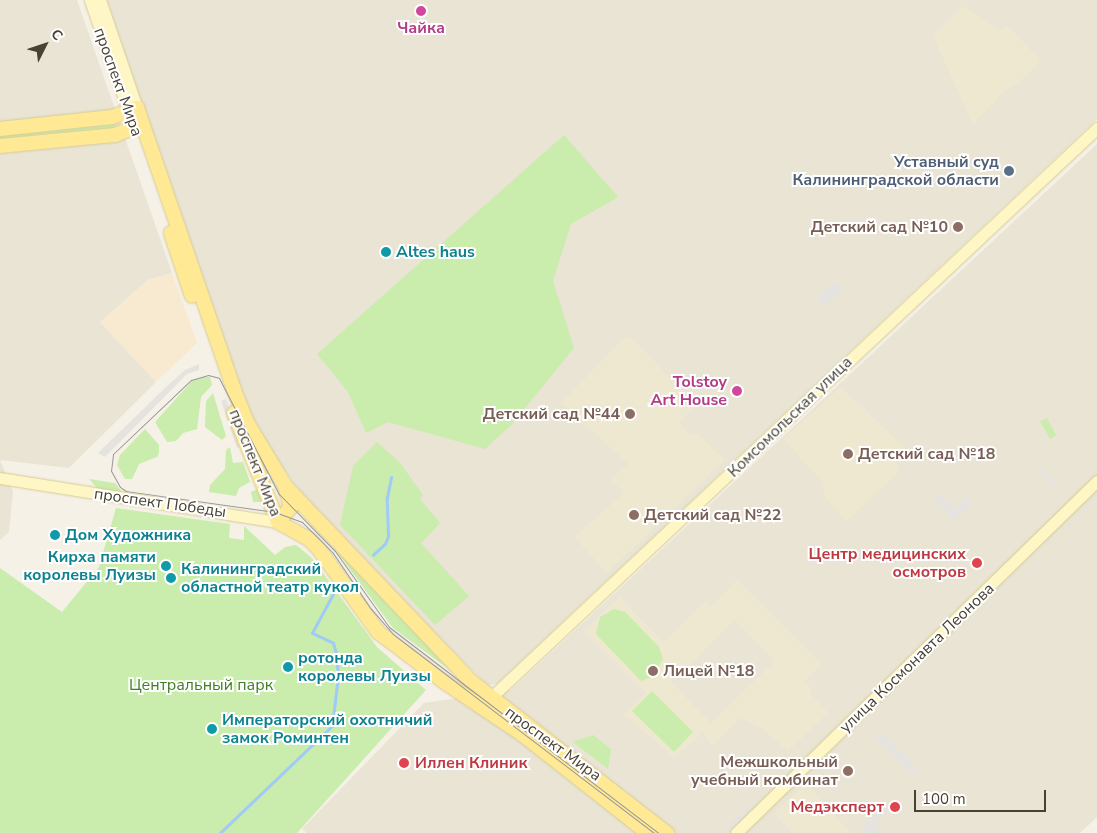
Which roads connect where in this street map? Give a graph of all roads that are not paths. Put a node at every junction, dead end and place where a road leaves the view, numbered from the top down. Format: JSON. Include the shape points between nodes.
{"nodes":[{"id":1,"x":90,"y":0,"type":"edge"},
{"id":2,"x":100,"y":0,"type":"edge"},
{"id":3,"x":133,"y":106,"type":"junction"},
{"id":4,"x":138,"y":126,"type":"junction"},
{"id":5,"x":1097,"y":128,"type":"edge"},
{"id":6,"x":0,"y":129,"type":"edge"},
{"id":7,"x":0,"y":146,"type":"edge"},
{"id":8,"x":0,"y":478,"type":"edge"},
{"id":9,"x":1097,"y":481,"type":"edge"},
{"id":10,"x":286,"y":487,"type":"junction"},
{"id":11,"x":278,"y":522,"type":"junction"},
{"id":12,"x":486,"y":701,"type":"junction"},
{"id":13,"x":648,"y":833,"type":"edge"},
{"id":14,"x":667,"y":833,"type":"edge"},
{"id":15,"x":736,"y":833,"type":"edge"}],
"edges":[{"from":1,"to":3,"type":"main road","name":"проспект Мира"},
{"from":2,"to":3,"type":"main road","name":"проспект Мира"},
{"from":3,"to":4,"type":"main road","name":"проспект Мира"},
{"from":3,"to":6,"type":"main road","via":[[112,117]]},
{"from":4,"to":7,"type":"main road","via":[[115,134]]},
{"from":4,"to":10,"type":"main road","name":"проспект Мира","via":[[248,424]]},
{"from":4,"to":11,"type":"main road","name":"проспект Мира","via":[[222,381]]},
{"from":5,"to":12,"type":"main road","name":"Комсомольская улица"},
{"from":8,"to":11,"type":"main road","name":"проспект Победы"},
{"from":9,"to":15,"type":"main road","name":"улица Космонавта Леонова"},
{"from":10,"to":11,"type":"main road","via":[[291,507]]},
{"from":10,"to":12,"type":"main road","name":"проспект Мира"},
{"from":11,"to":12,"type":"main road","name":"проспект Мира","via":[[309,539],[318,548],[378,632],[442,681]]},
{"from":12,"to":13,"type":"main road","name":"проспект Мира"},
{"from":12,"to":14,"type":"main road","name":"проспект Мира","via":[[606,782]]}]}
